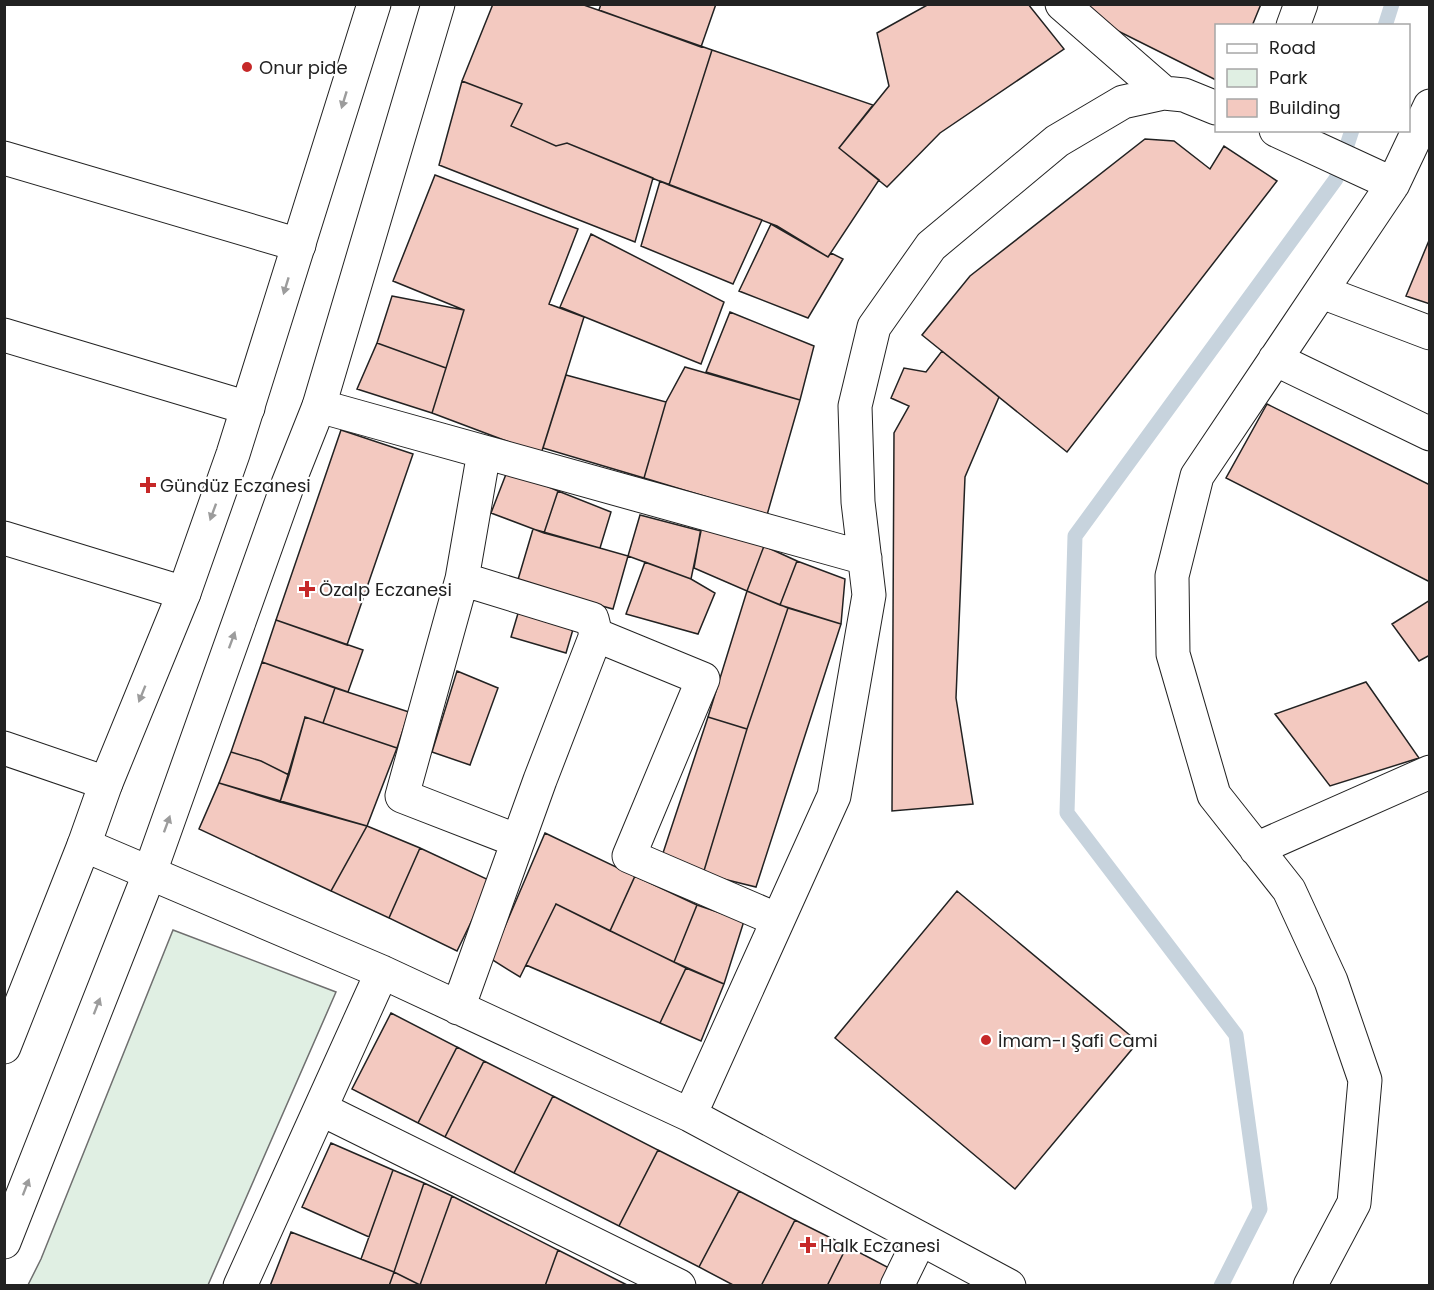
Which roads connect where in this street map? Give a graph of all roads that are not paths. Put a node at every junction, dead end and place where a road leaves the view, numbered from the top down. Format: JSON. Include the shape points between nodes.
{"nodes":[{"id":1,"x":374,"y":4,"type":"edge"},
{"id":2,"x":438,"y":4,"type":"edge"},
{"id":3,"x":1062,"y":4,"type":"edge"},
{"id":4,"x":1301,"y":4,"type":"edge"},
{"id":5,"x":1294,"y":24,"type":"edge"},
{"id":6,"x":1164,"y":93,"type":"junction"},
{"id":7,"x":1430,"y":106,"type":"edge"},
{"id":8,"x":1215,"y":108,"type":"edge"},
{"id":9,"x":1280,"y":132,"type":"edge"},
{"id":10,"x":4,"y":158,"type":"edge"},
{"id":11,"x":1393,"y":184,"type":"junction"},
{"id":12,"x":299,"y":245,"type":"junction"},
{"id":13,"x":1322,"y":292,"type":"junction"},
{"id":14,"x":1430,"y":333,"type":"edge"},
{"id":15,"x":4,"y":335,"type":"edge"},
{"id":16,"x":1275,"y":359,"type":"junction"},
{"id":17,"x":319,"y":406,"type":"junction"},
{"id":18,"x":248,"y":408,"type":"junction"},
{"id":19,"x":1430,"y":434,"type":"edge"},
{"id":20,"x":484,"y":452,"type":"junction"},
{"id":21,"x":4,"y":538,"type":"edge"},
{"id":22,"x":865,"y":558,"type":"junction"},
{"id":23,"x":462,"y":579,"type":"junction"},
{"id":24,"x":184,"y":593,"type":"junction"},
{"id":25,"x":596,"y":635,"type":"junction"},
{"id":26,"x":4,"y":748,"type":"edge"},
{"id":27,"x":1430,"y":772,"type":"edge"},
{"id":28,"x":106,"y":783,"type":"junction"},
{"id":29,"x":518,"y":841,"type":"junction"},
{"id":30,"x":84,"y":845,"type":"junction"},
{"id":31,"x":1256,"y":849,"type":"junction"},
{"id":32,"x":150,"y":872,"type":"junction"},
{"id":33,"x":778,"y":920,"type":"junction"},
{"id":34,"x":382,"y":972,"type":"junction"},
{"id":35,"x":458,"y":1008,"type":"junction"},
{"id":36,"x":4,"y":1047,"type":"edge"},
{"id":37,"x":321,"y":1108,"type":"junction"},
{"id":38,"x":690,"y":1115,"type":"junction"},
{"id":39,"x":920,"y":1239,"type":"junction"},
{"id":40,"x":4,"y":1242,"type":"edge"},
{"id":41,"x":240,"y":1286,"type":"edge"},
{"id":42,"x":679,"y":1286,"type":"edge"},
{"id":43,"x":897,"y":1286,"type":"edge"},
{"id":44,"x":1009,"y":1286,"type":"edge"},
{"id":45,"x":1310,"y":1286,"type":"edge"}],
"edges":[{"from":1,"to":12,"type":"street","one_way":true},
{"from":2,"to":17,"type":"street"},
{"from":3,"to":6,"type":"street"},
{"from":4,"to":5,"type":"street"},
{"from":6,"to":8,"type":"street","via":[[1184,95]]},
{"from":6,"to":22,"type":"street","via":[[1123,102],[1057,141],[931,246],[874,327],[855,406],[858,502]]},
{"from":7,"to":11,"type":"street"},
{"from":9,"to":11,"type":"street"},
{"from":10,"to":12,"type":"street"},
{"from":11,"to":13,"type":"street"},
{"from":12,"to":18,"type":"street","one_way":true},
{"from":13,"to":14,"type":"street"},
{"from":13,"to":16,"type":"street"},
{"from":15,"to":18,"type":"street"},
{"from":16,"to":19,"type":"street"},
{"from":16,"to":31,"type":"street","via":[[1197,476],[1172,576],[1173,654],[1214,795]]},
{"from":17,"to":20,"type":"street"},
{"from":32,"to":17,"type":"street","one_way":true},
{"from":18,"to":24,"type":"street","one_way":true},
{"from":20,"to":22,"type":"street"},
{"from":20,"to":23,"type":"street"},
{"from":21,"to":24,"type":"street"},
{"from":22,"to":33,"type":"street","via":[[869,595],[834,796]]},
{"from":23,"to":25,"type":"street","via":[[592,619]]},
{"from":23,"to":29,"type":"street","via":[[402,796]]},
{"from":24,"to":28,"type":"street","one_way":true},
{"from":25,"to":29,"type":"street"},
{"from":25,"to":33,"type":"street","via":[[703,679],[629,856]]},
{"from":26,"to":28,"type":"street"},
{"from":27,"to":31,"type":"street"},
{"from":28,"to":30,"type":"street"},
{"from":29,"to":35,"type":"street"},
{"from":30,"to":32,"type":"street"},
{"from":30,"to":36,"type":"street"},
{"from":31,"to":45,"type":"street","via":[[1289,890],[1331,981],[1365,1080],[1354,1203]]},
{"from":32,"to":34,"type":"street"},
{"from":40,"to":32,"type":"street","one_way":true},
{"from":33,"to":38,"type":"street"},
{"from":34,"to":35,"type":"street"},
{"from":34,"to":37,"type":"street"},
{"from":35,"to":38,"type":"street"},
{"from":37,"to":41,"type":"street"},
{"from":37,"to":42,"type":"street"},
{"from":38,"to":39,"type":"street"},
{"from":39,"to":43,"type":"street"},
{"from":39,"to":44,"type":"street"}]}
